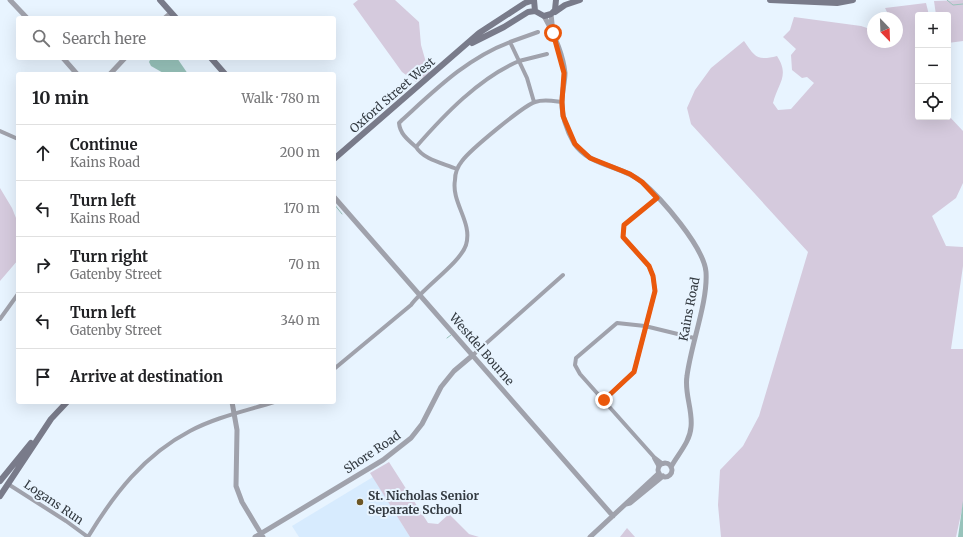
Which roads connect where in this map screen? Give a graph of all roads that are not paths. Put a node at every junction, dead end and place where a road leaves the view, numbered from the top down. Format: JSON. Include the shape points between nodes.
{"nodes":[{"id":1,"x":10,"y":0,"type":"edge"},
{"id":2,"x":160,"y":0,"type":"edge"},
{"id":3,"x":534,"y":0,"type":"edge"},
{"id":4,"x":556,"y":0,"type":"edge"},
{"id":5,"x":580,"y":0,"type":"edge"},
{"id":6,"x":770,"y":0,"type":"edge"},
{"id":7,"x":853,"y":0,"type":"edge"},
{"id":8,"x":535,"y":11,"type":"junction"},
{"id":9,"x":171,"y":12,"type":"junction"},
{"id":10,"x":549,"y":15,"type":"junction"},
{"id":11,"x":25,"y":16,"type":"edge"},
{"id":12,"x":168,"y":16,"type":"edge"},
{"id":13,"x":174,"y":16,"type":"edge"},
{"id":14,"x":538,"y":32,"type":"dead end"},
{"id":15,"x":510,"y":42,"type":"junction"},
{"id":16,"x":464,"y":47,"type":"junction"},
{"id":17,"x":546,"y":54,"type":"dead end"},
{"id":18,"x":65,"y":60,"type":"edge"},
{"id":19,"x":123,"y":60,"type":"edge"},
{"id":20,"x":213,"y":60,"type":"edge"},
{"id":21,"x":519,"y":61,"type":"junction"},
{"id":22,"x":75,"y":72,"type":"edge"},
{"id":23,"x":112,"y":72,"type":"edge"},
{"id":24,"x":223,"y":72,"type":"edge"},
{"id":25,"x":534,"y":102,"type":"junction"},
{"id":26,"x":562,"y":102,"type":"junction"},
{"id":27,"x":0,"y":131,"type":"edge"},
{"id":28,"x":16,"y":138,"type":"edge"},
{"id":29,"x":416,"y":147,"type":"junction"},
{"id":30,"x":336,"y":157,"type":"edge"},
{"id":31,"x":457,"y":169,"type":"junction"},
{"id":32,"x":657,"y":198,"type":"junction"},
{"id":33,"x":336,"y":199,"type":"edge"},
{"id":34,"x":563,"y":275,"type":"dead end"},
{"id":35,"x":419,"y":294,"type":"junction"},
{"id":36,"x":16,"y":297,"type":"edge"},
{"id":37,"x":0,"y":319,"type":"edge"},
{"id":38,"x":645,"y":326,"type":"junction"},
{"id":39,"x":694,"y":338,"type":"junction"},
{"id":40,"x":472,"y":355,"type":"junction"},
{"id":41,"x":336,"y":367,"type":"edge"},
{"id":42,"x":604,"y":400,"type":"junction"},
{"id":43,"x":65,"y":404,"type":"edge"},
{"id":44,"x":232,"y":404,"type":"edge"},
{"id":45,"x":268,"y":404,"type":"edge"},
{"id":46,"x":235,"y":414,"type":"junction"},
{"id":47,"x":52,"y":419,"type":"junction"},
{"id":48,"x":664,"y":468,"type":"junction"},
{"id":49,"x":0,"y":481,"type":"edge"},
{"id":50,"x":8,"y":484,"type":"junction"},
{"id":51,"x":0,"y":496,"type":"edge"},
{"id":52,"x":613,"y":516,"type":"junction"},
{"id":53,"x":261,"y":535,"type":"edge"},
{"id":54,"x":88,"y":537,"type":"edge"},
{"id":55,"x":255,"y":537,"type":"edge"},
{"id":56,"x":590,"y":537,"type":"edge"}],
"edges":[{"from":1,"to":11,"type":"street"},
{"from":2,"to":9,"type":"main road"},
{"from":3,"to":8,"type":"main road"},
{"from":3,"to":16,"type":"main road","name":"Oxford Street West","via":[[502,18]]},
{"from":4,"to":10,"type":"main road","via":[[557,7]]},
{"from":5,"to":10,"type":"main road","via":[[565,5]]},
{"from":6,"to":7,"type":"main road","via":[[837,3]]},
{"from":8,"to":10,"type":"main road"},
{"from":8,"to":16,"type":"main road","name":"Oxford Street West","via":[[528,12]]},
{"from":9,"to":12,"type":"street"},
{"from":9,"to":13,"type":"main road"},
{"from":10,"to":26,"type":"street","name":"Kains Road","via":[[564,73]]},
{"from":14,"to":15,"type":"street"},
{"from":15,"to":21,"type":"street"},
{"from":15,"to":29,"type":"street","via":[[462,67],[399,123],[401,132]]},
{"from":16,"to":30,"type":"main road","name":"Oxford Street West"},
{"from":17,"to":21,"type":"street"},
{"from":18,"to":22,"type":"street"},
{"from":19,"to":23,"type":"street"},
{"from":20,"to":24,"type":"main road"},
{"from":21,"to":25,"type":"street"},
{"from":21,"to":29,"type":"street","via":[[493,74],[438,122]]},
{"from":25,"to":26,"type":"street"},
{"from":25,"to":31,"type":"street","via":[[524,107],[462,160]]},
{"from":26,"to":32,"type":"street","name":"Kains Road","via":[[563,116],[580,150],[590,158],[630,174]]},
{"from":27,"to":28,"type":"street"},
{"from":29,"to":31,"type":"street","via":[[426,157]]},
{"from":31,"to":35,"type":"street","via":[[454,181],[468,231],[466,246],[458,259]]},
{"from":32,"to":38,"type":"street","via":[[624,225],[623,237],[649,266],[653,276],[655,291]]},
{"from":32,"to":39,"type":"street","name":"Kains Road","via":[[692,237],[704,262],[705,289]]},
{"from":33,"to":35,"type":"street","name":"Westdel Bourne"},
{"from":34,"to":40,"type":"street"},
{"from":35,"to":40,"type":"street","name":"Westdel Bourne"},
{"from":35,"to":41,"type":"street","via":[[411,305]]},
{"from":36,"to":37,"type":"street"},
{"from":38,"to":39,"type":"street"},
{"from":38,"to":42,"type":"street","via":[[634,372]]},
{"from":38,"to":42,"type":"street","via":[[617,323],[576,358],[575,365],[580,374]]},
{"from":39,"to":48,"type":"street","name":"Kains Road","via":[[686,384],[691,428],[685,446]]},
{"from":40,"to":52,"type":"street","name":"Westdel Bourne"},
{"from":40,"to":53,"type":"street","name":"Shore Road","via":[[441,387],[422,424],[411,438],[383,460]]},
{"from":42,"to":48,"type":"street"},
{"from":43,"to":47,"type":"main road"},
{"from":44,"to":46,"type":"street"},
{"from":45,"to":46,"type":"street"},
{"from":46,"to":53,"type":"street","via":[[236,486]]},
{"from":46,"to":54,"type":"street","via":[[190,431],[160,450],[135,472],[106,508]]},
{"from":47,"to":49,"type":"main road"},
{"from":47,"to":50,"type":"main road"},
{"from":48,"to":52,"type":"street","name":"Kains Road","via":[[630,503]]},
{"from":50,"to":51,"type":"main road"},
{"from":50,"to":54,"type":"street","name":"Logans Run"},
{"from":52,"to":56,"type":"street","name":"Kains Road"},
{"from":53,"to":55,"type":"street","name":"Shore Road"}]}
